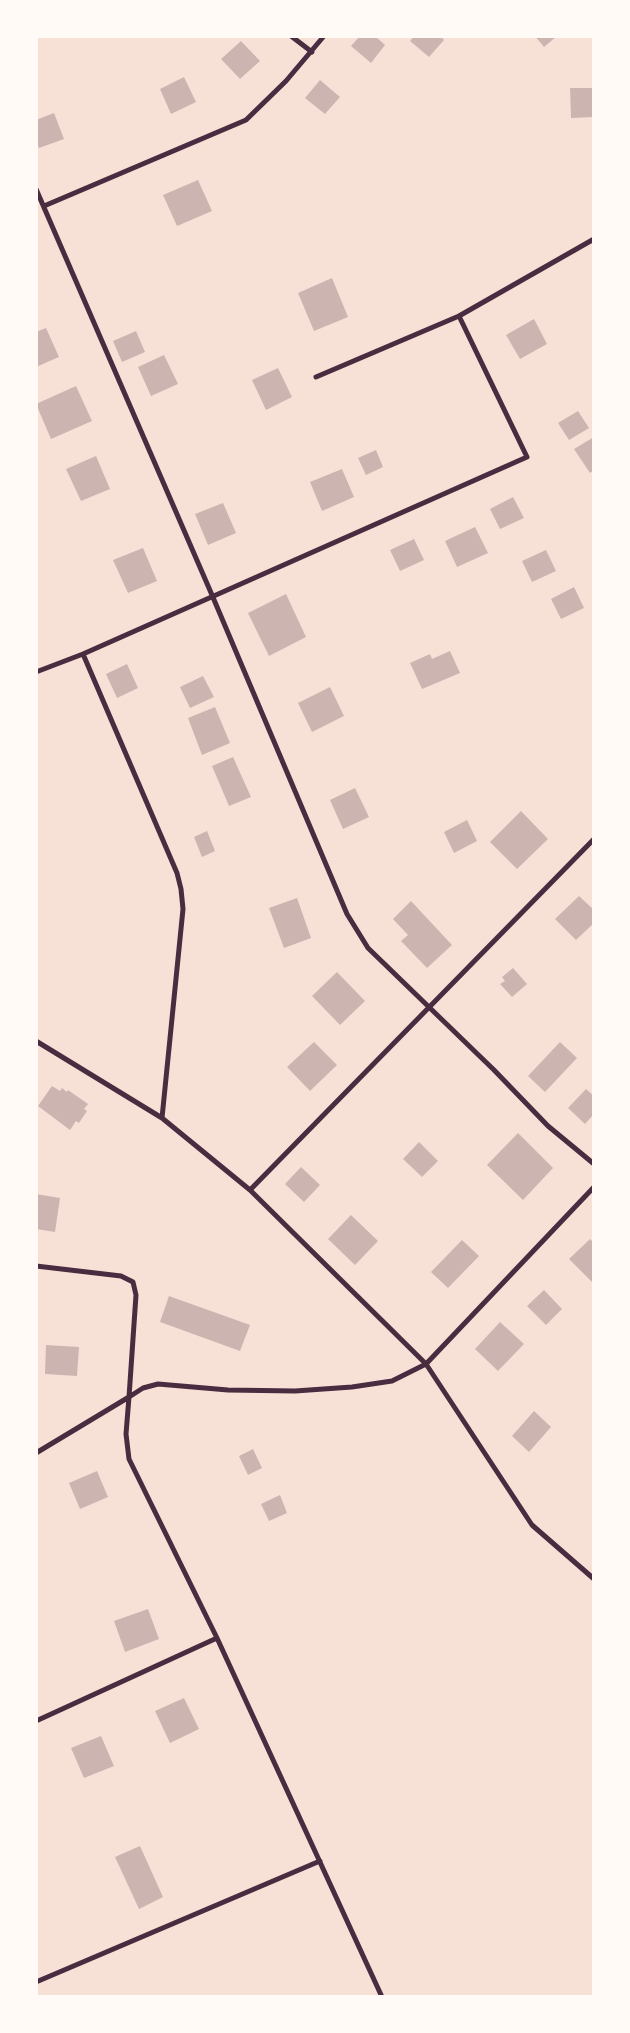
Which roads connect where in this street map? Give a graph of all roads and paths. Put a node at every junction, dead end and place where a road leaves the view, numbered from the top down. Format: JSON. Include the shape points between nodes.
{"nodes":[{"id":1,"x":290,"y":36,"type":"edge"},
{"id":2,"x":324,"y":36,"type":"edge"},
{"id":3,"x":312,"y":52,"type":"junction"},
{"id":4,"x":36,"y":189,"type":"edge"},
{"id":5,"x":44,"y":206,"type":"junction"},
{"id":6,"x":594,"y":239,"type":"edge"},
{"id":7,"x":459,"y":316,"type":"junction"},
{"id":8,"x":316,"y":377,"type":"dead end"},
{"id":9,"x":212,"y":595,"type":"junction"},
{"id":10,"x":83,"y":654,"type":"junction"},
{"id":11,"x":36,"y":672,"type":"edge"},
{"id":12,"x":594,"y":839,"type":"edge"},
{"id":13,"x":431,"y":1008,"type":"junction"},
{"id":14,"x":36,"y":1041,"type":"edge"},
{"id":15,"x":162,"y":1118,"type":"junction"},
{"id":16,"x":594,"y":1164,"type":"edge"},
{"id":17,"x":594,"y":1187,"type":"edge"},
{"id":18,"x":250,"y":1190,"type":"junction"},
{"id":19,"x":36,"y":1266,"type":"edge"},
{"id":20,"x":426,"y":1364,"type":"junction"},
{"id":21,"x":129,"y":1397,"type":"junction"},
{"id":22,"x":36,"y":1452,"type":"edge"},
{"id":23,"x":594,"y":1579,"type":"edge"},
{"id":24,"x":217,"y":1638,"type":"junction"},
{"id":25,"x":36,"y":1721,"type":"edge"},
{"id":26,"x":320,"y":1861,"type":"junction"},
{"id":27,"x":36,"y":1982,"type":"edge"},
{"id":28,"x":382,"y":1997,"type":"edge"}],
"edges":[{"from":1,"to":3,"type":"street"},
{"from":2,"to":3,"type":"street"},
{"from":3,"to":5,"type":"street","via":[[246,120]]},
{"from":4,"to":5,"type":"street"},
{"from":5,"to":9,"type":"street"},
{"from":6,"to":7,"type":"street"},
{"from":7,"to":8,"type":"street"},
{"from":7,"to":9,"type":"street","via":[[527,457]]},
{"from":9,"to":10,"type":"street"},
{"from":9,"to":13,"type":"street","via":[[347,914],[368,948]]},
{"from":10,"to":11,"type":"street"},
{"from":10,"to":15,"type":"street","via":[[181,889],[182,909]]},
{"from":12,"to":13,"type":"street"},
{"from":13,"to":16,"type":"street","via":[[548,1126]]},
{"from":13,"to":18,"type":"street"},
{"from":14,"to":15,"type":"street"},
{"from":15,"to":18,"type":"street"},
{"from":17,"to":20,"type":"street"},
{"from":18,"to":20,"type":"street"},
{"from":19,"to":21,"type":"street","via":[[121,1276],[132,1282],[136,1295]]},
{"from":20,"to":21,"type":"street","via":[[392,1381],[352,1387],[295,1391],[228,1390],[158,1384]]},
{"from":20,"to":23,"type":"street","via":[[532,1525]]},
{"from":21,"to":22,"type":"street"},
{"from":21,"to":24,"type":"street","via":[[126,1434],[129,1460]]},
{"from":24,"to":25,"type":"street"},
{"from":24,"to":26,"type":"street"},
{"from":26,"to":27,"type":"street"},
{"from":26,"to":28,"type":"street"}]}
